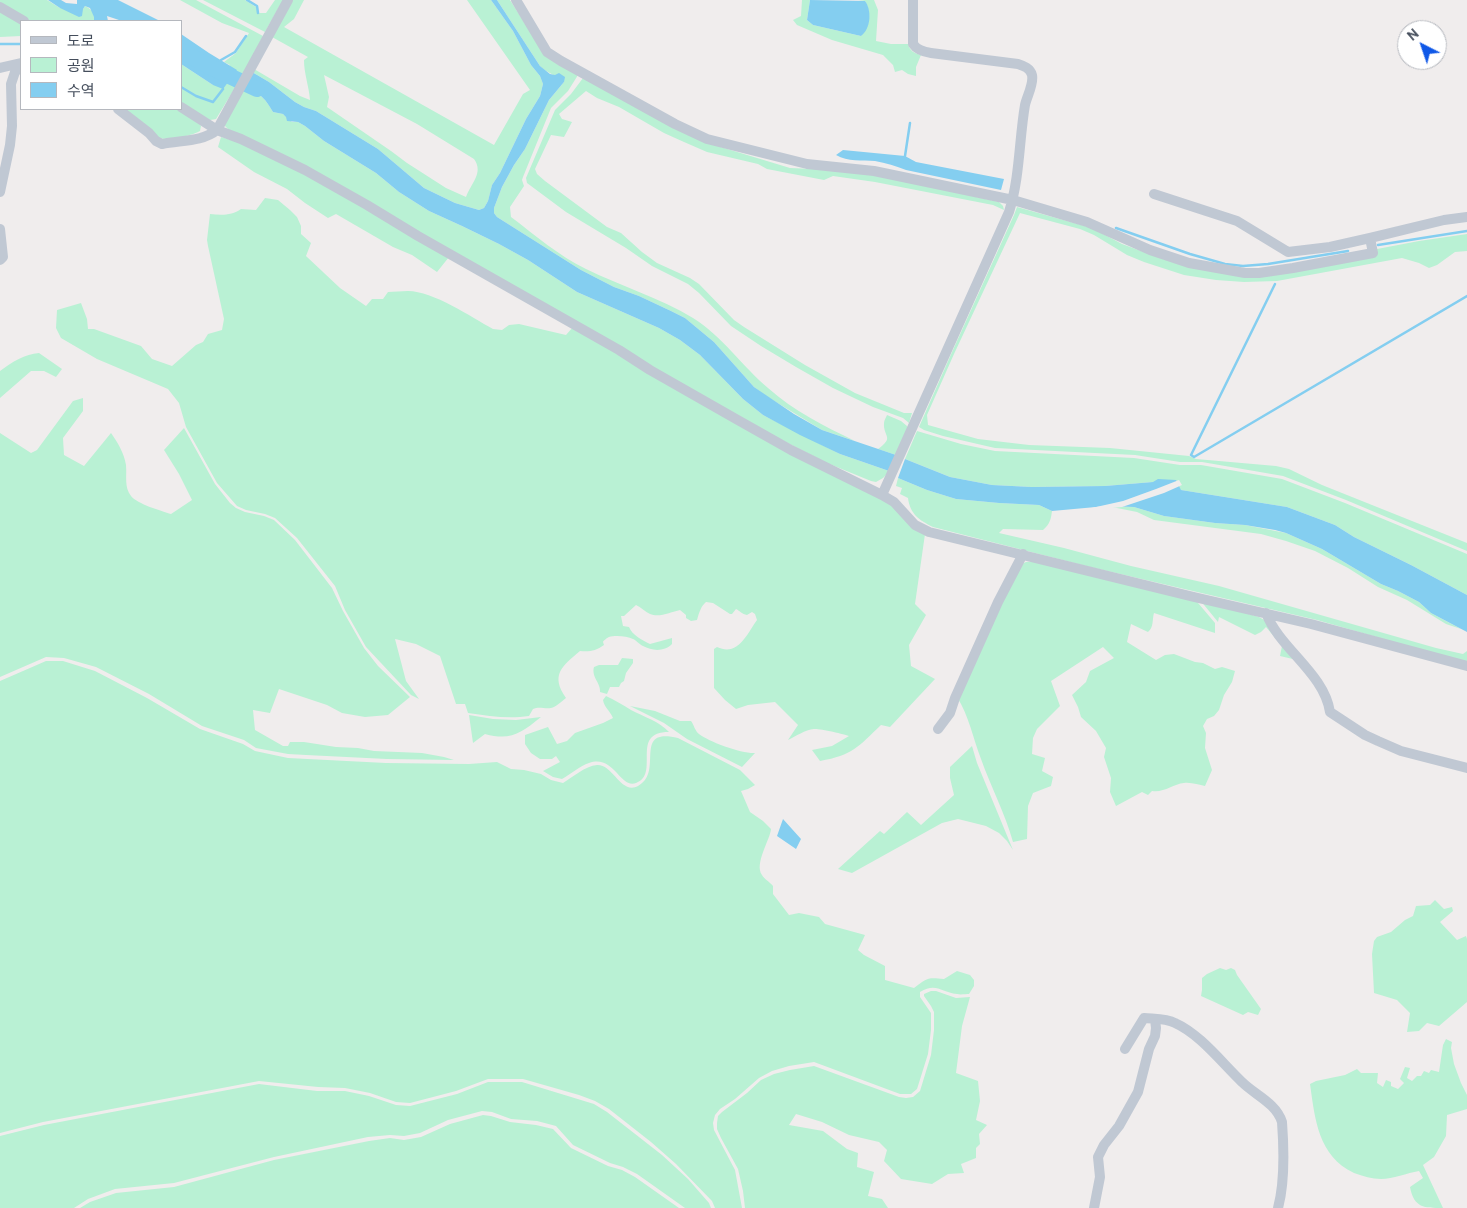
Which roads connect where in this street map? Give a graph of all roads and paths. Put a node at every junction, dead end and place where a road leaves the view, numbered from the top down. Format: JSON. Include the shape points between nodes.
{"nodes":[{"id":1,"x":288,"y":0,"type":"edge"},
{"id":2,"x":516,"y":0,"type":"edge"},
{"id":3,"x":913,"y":0,"type":"edge"},
{"id":4,"x":0,"y":7,"type":"edge"},
{"id":5,"x":22,"y":20,"type":"edge"},
{"id":6,"x":20,"y":65,"type":"edge"},
{"id":7,"x":20,"y":66,"type":"edge"},
{"id":8,"x":0,"y":68,"type":"edge"},
{"id":9,"x":182,"y":108,"type":"edge"},
{"id":10,"x":119,"y":110,"type":"edge"},
{"id":11,"x":217,"y":130,"type":"junction"},
{"id":12,"x":0,"y":192,"type":"edge"},
{"id":13,"x":1154,"y":194,"type":"dead end"},
{"id":14,"x":1013,"y":200,"type":"junction"},
{"id":15,"x":1467,"y":217,"type":"edge"},
{"id":16,"x":0,"y":229,"type":"edge"},
{"id":17,"x":1370,"y":238,"type":"junction"},
{"id":18,"x":0,"y":260,"type":"edge"},
{"id":19,"x":882,"y":495,"type":"junction"},
{"id":20,"x":1022,"y":554,"type":"junction"},
{"id":21,"x":1266,"y":613,"type":"junction"},
{"id":22,"x":1467,"y":666,"type":"edge"},
{"id":23,"x":938,"y":729,"type":"dead end"},
{"id":24,"x":1467,"y":768,"type":"edge"},
{"id":25,"x":1155,"y":1018,"type":"junction"},
{"id":26,"x":1125,"y":1049,"type":"dead end"},
{"id":27,"x":1094,"y":1208,"type":"edge"},
{"id":28,"x":1278,"y":1208,"type":"edge"}],
"edges":[{"from":1,"to":11,"type":"street"},
{"from":2,"to":14,"type":"street","via":[[547,52],[707,139],[807,164],[874,171]]},
{"from":3,"to":14,"type":"street","via":[[912,44],[921,51],[1018,64],[1031,73],[1033,80],[1026,104]]},
{"from":4,"to":5,"type":"street"},
{"from":6,"to":8,"type":"street"},
{"from":7,"to":12,"type":"street","via":[[11,84],[12,126]]},
{"from":9,"to":11,"type":"street"},
{"from":10,"to":11,"type":"street","via":[[162,144],[200,138]]},
{"from":11,"to":19,"type":"street","via":[[305,170],[791,450]]},
{"from":13,"to":17,"type":"street","via":[[1237,220],[1288,252]]},
{"from":14,"to":17,"type":"street","via":[[1087,222],[1173,258],[1245,273],[1373,253]]},
{"from":14,"to":19,"type":"street"},
{"from":15,"to":17,"type":"street"},
{"from":16,"to":18,"type":"street","via":[[3,258]]},
{"from":19,"to":20,"type":"street","via":[[894,502],[915,525],[929,532]]},
{"from":20,"to":21,"type":"street"},
{"from":20,"to":23,"type":"street","via":[[950,713]]},
{"from":21,"to":22,"type":"street"},
{"from":21,"to":24,"type":"street","via":[[1278,634],[1319,685],[1330,712],[1364,734],[1401,751]]},
{"from":25,"to":26,"type":"street","via":[[1144,1018]]},
{"from":25,"to":27,"type":"street","via":[[1155,1036],[1138,1092],[1098,1157],[1100,1177]]},
{"from":25,"to":28,"type":"street","via":[[1174,1022],[1192,1034],[1280,1116],[1283,1154]]}]}
